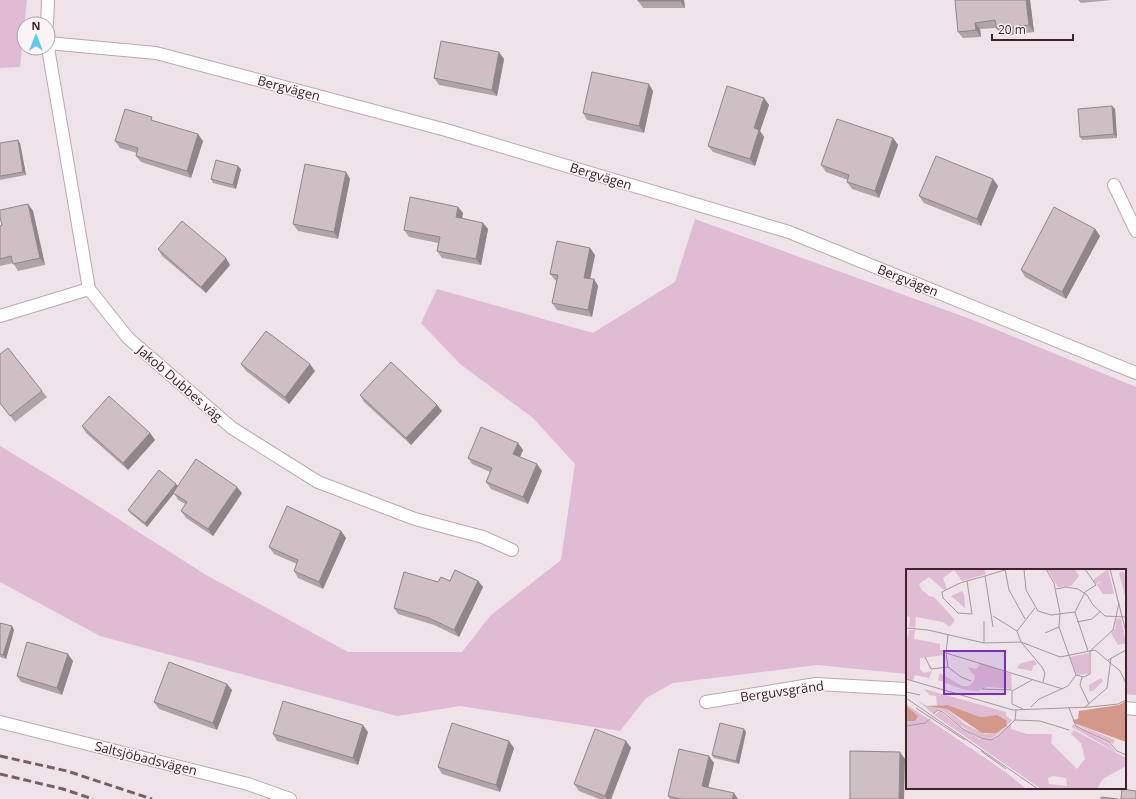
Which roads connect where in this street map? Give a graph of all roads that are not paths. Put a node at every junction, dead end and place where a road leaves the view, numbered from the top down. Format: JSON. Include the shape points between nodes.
{"nodes":[{"id":1,"x":48,"y":0,"type":"edge"},
{"id":2,"x":48,"y":16,"type":"edge"},
{"id":3,"x":56,"y":44,"type":"edge"},
{"id":4,"x":49,"y":56,"type":"edge"},
{"id":5,"x":1114,"y":185,"type":"dead end"},
{"id":6,"x":1136,"y":231,"type":"edge"},
{"id":7,"x":89,"y":289,"type":"junction"},
{"id":8,"x":0,"y":316,"type":"edge"},
{"id":9,"x":1136,"y":373,"type":"edge"},
{"id":10,"x":512,"y":550,"type":"dead end"},
{"id":11,"x":906,"y":689,"type":"edge"},
{"id":12,"x":706,"y":702,"type":"dead end"},
{"id":13,"x":1126,"y":708,"type":"edge"},
{"id":14,"x":1136,"y":709,"type":"edge"},
{"id":15,"x":0,"y":722,"type":"edge"},
{"id":16,"x":290,"y":799,"type":"edge"}],
"edges":[{"from":1,"to":2,"type":"street"},
{"from":3,"to":9,"type":"street","name":"Bergvägen","via":[[156,53],[446,130],[781,229]]},
{"from":4,"to":7,"type":"street","name":"Jakob Dubbes väg"},
{"from":5,"to":6,"type":"street"},
{"from":7,"to":8,"type":"street"},
{"from":7,"to":10,"type":"street","name":"Jakob Dubbes väg","via":[[128,338],[232,428],[318,482],[416,519],[483,537]]},
{"from":11,"to":12,"type":"street","name":"Berguvsgränd","via":[[816,684]]},
{"from":13,"to":14,"type":"street"},
{"from":15,"to":16,"type":"street","name":"Saltsjöbadsvägen","via":[[248,784]]}]}
